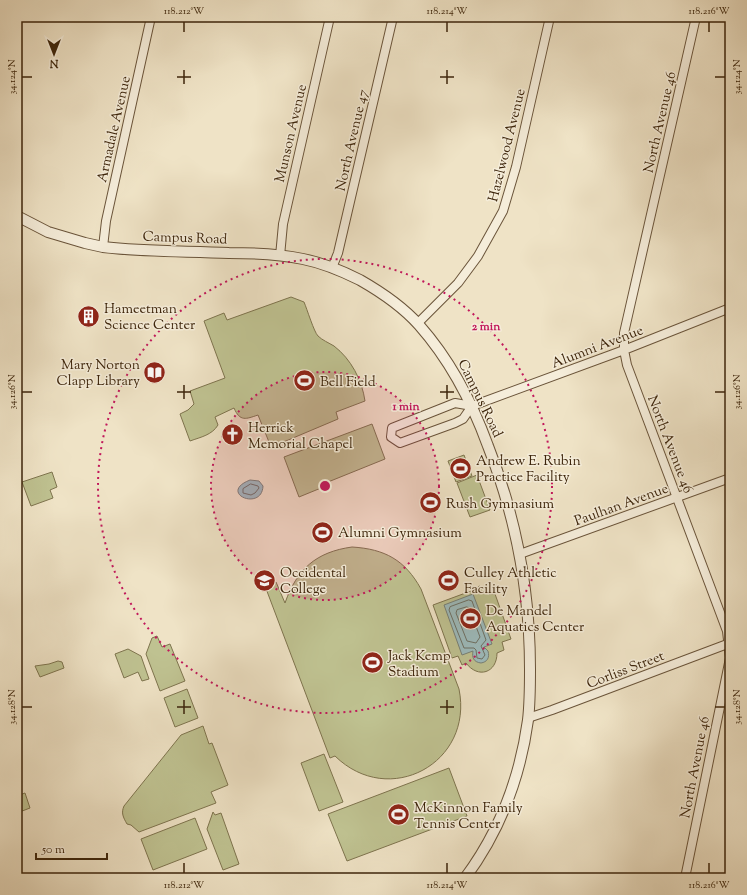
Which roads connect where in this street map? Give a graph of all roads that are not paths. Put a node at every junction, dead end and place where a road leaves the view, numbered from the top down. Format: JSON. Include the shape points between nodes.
{"nodes":[{"id":1,"x":151,"y":17,"type":"edge"},
{"id":2,"x":330,"y":17,"type":"edge"},
{"id":3,"x":393,"y":17,"type":"edge"},
{"id":4,"x":550,"y":17,"type":"edge"},
{"id":5,"x":696,"y":17,"type":"edge"},
{"id":6,"x":17,"y":216,"type":"edge"},
{"id":7,"x":103,"y":247,"type":"junction"},
{"id":8,"x":280,"y":256,"type":"junction"},
{"id":9,"x":332,"y":268,"type":"junction"},
{"id":10,"x":730,"y":308,"type":"edge"},
{"id":11,"x":418,"y":323,"type":"junction"},
{"id":12,"x":624,"y":350,"type":"junction"},
{"id":13,"x":472,"y":406,"type":"junction"},
{"id":14,"x":730,"y":478,"type":"edge"},
{"id":15,"x":678,"y":498,"type":"junction"},
{"id":16,"x":520,"y":554,"type":"junction"},
{"id":17,"x":729,"y":643,"type":"edge"},
{"id":18,"x":528,"y":718,"type":"junction"},
{"id":19,"x":464,"y":878,"type":"edge"},
{"id":20,"x":685,"y":878,"type":"edge"}],
"edges":[{"from":1,"to":7,"type":"street","name":"Armadale Avenue"},
{"from":2,"to":8,"type":"street","name":"Munson Avenue","via":[[283,224]]},
{"from":3,"to":9,"type":"street","name":"North Avenue 47","via":[[338,253]]},
{"from":4,"to":11,"type":"street","name":"Hazelwood Avenue","via":[[516,167],[503,211],[478,256],[458,283]]},
{"from":5,"to":12,"type":"street","name":"North Avenue 46","via":[[624,333]]},
{"from":6,"to":7,"type":"street","name":"Campus Road","via":[[48,232]]},
{"from":7,"to":8,"type":"street","name":"Campus Road"},
{"from":8,"to":9,"type":"street","name":"Campus Road","via":[[304,259]]},
{"from":9,"to":11,"type":"street","name":"Campus Road","via":[[380,292]]},
{"from":10,"to":12,"type":"street","name":"Alumni Avenue"},
{"from":11,"to":13,"type":"street","name":"Campus Road","via":[[445,358]]},
{"from":12,"to":13,"type":"street","name":"Alumni Avenue"},
{"from":12,"to":15,"type":"street","name":"North Avenue 46"},
{"from":13,"to":13,"type":"street","name":"Alumni Avenue","via":[[456,404],[392,428],[391,437],[400,443],[456,423],[463,419]]},
{"from":13,"to":16,"type":"street","name":"Campus Road","via":[[504,487]]},
{"from":14,"to":15,"type":"street","name":"Paulhan Avenue"},
{"from":15,"to":16,"type":"street","name":"Paulhan Avenue"},
{"from":15,"to":17,"type":"street","name":"North Avenue 46","via":[[727,630]]},
{"from":16,"to":18,"type":"street","name":"Campus Road","via":[[530,655]]},
{"from":17,"to":18,"type":"street","name":"Corliss Street"},
{"from":17,"to":20,"type":"street","name":"North Avenue 46","via":[[730,658]]},
{"from":18,"to":19,"type":"street","name":"Campus Road","via":[[519,768],[502,816],[486,846]]}]}
